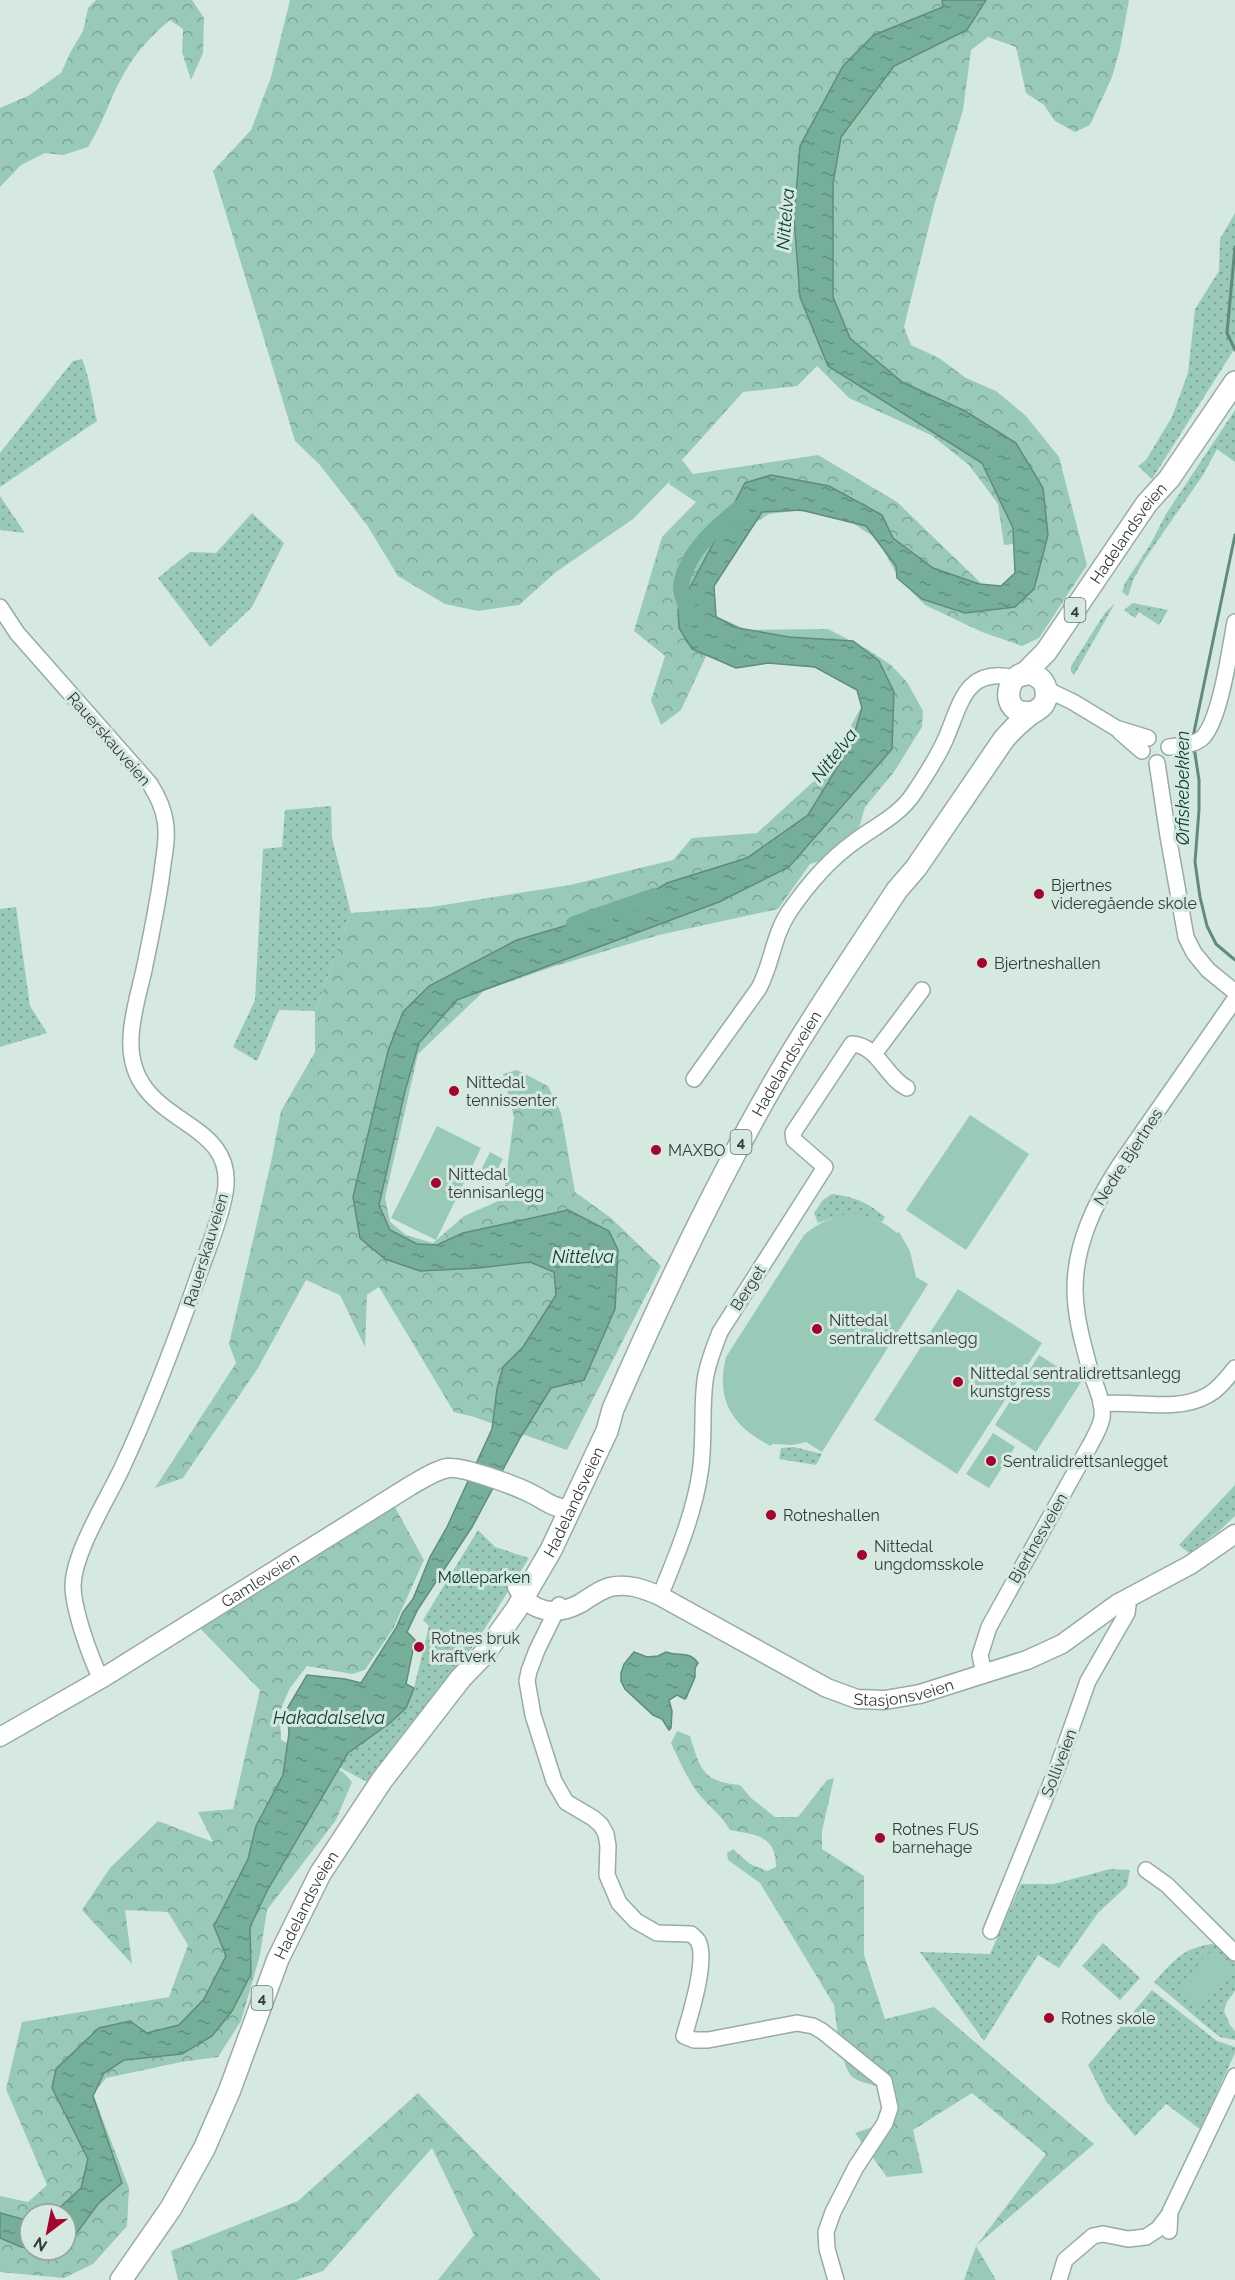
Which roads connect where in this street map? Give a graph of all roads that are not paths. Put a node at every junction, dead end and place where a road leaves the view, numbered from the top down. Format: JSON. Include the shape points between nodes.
{"nodes":[{"id":1,"x":1235,"y":382,"type":"edge"},
{"id":2,"x":1169,"y":479,"type":"junction"},
{"id":3,"x":0,"y":607,"type":"edge"},
{"id":4,"x":1235,"y":622,"type":"edge"},
{"id":5,"x":1014,"y":687,"type":"junction"},
{"id":6,"x":1041,"y":698,"type":"junction"},
{"id":7,"x":1145,"y":745,"type":"dead end"},
{"id":8,"x":1169,"y":747,"type":"dead end"},
{"id":9,"x":1158,"y":763,"type":"dead end"},
{"id":10,"x":897,"y":890,"type":"junction"},
{"id":11,"x":922,"y":990,"type":"dead end"},
{"id":12,"x":1235,"y":992,"type":"edge"},
{"id":13,"x":1235,"y":999,"type":"edge"},
{"id":14,"x":874,"y":1054,"type":"junction"},
{"id":15,"x":694,"y":1079,"type":"dead end"},
{"id":16,"x":907,"y":1088,"type":"dead end"},
{"id":17,"x":1235,"y":1368,"type":"edge"},
{"id":18,"x":1101,"y":1404,"type":"junction"},
{"id":19,"x":564,"y":1506,"type":"junction"},
{"id":20,"x":1235,"y":1534,"type":"edge"},
{"id":21,"x":523,"y":1592,"type":"junction"},
{"id":22,"x":660,"y":1596,"type":"junction"},
{"id":23,"x":1124,"y":1599,"type":"junction"},
{"id":24,"x":561,"y":1608,"type":"junction"},
{"id":25,"x":984,"y":1674,"type":"junction"},
{"id":26,"x":101,"y":1678,"type":"junction"},
{"id":27,"x":0,"y":1737,"type":"edge"},
{"id":28,"x":1146,"y":1870,"type":"dead end"},
{"id":29,"x":992,"y":1931,"type":"dead end"},
{"id":30,"x":1235,"y":1953,"type":"edge"},
{"id":31,"x":1235,"y":2076,"type":"edge"},
{"id":32,"x":121,"y":2280,"type":"edge"},
{"id":33,"x":836,"y":2280,"type":"edge"},
{"id":34,"x":1059,"y":2280,"type":"edge"}],
"edges":[{"from":1,"to":2,"type":"highway","name":"Hadelandsveien","number":"4"},
{"from":2,"to":5,"type":"highway","name":"Hadelandsveien","number":"4","via":[[1147,503],[1046,652]]},
{"from":2,"to":6,"type":"highway","name":"Hadelandsveien","number":"4","via":[[1154,509],[1053,664]]},
{"from":3,"to":26,"type":"street","name":"Rauerskauveien","via":[[17,633],[150,784],[159,801],[166,829],[160,891],[132,1022],[130,1053],[147,1094],[205,1136],[222,1160],[226,1175],[221,1212],[178,1336],[75,1572],[76,1604]]},
{"from":4,"to":8,"type":"street","via":[[1215,717],[1208,732],[1186,745]]},
{"from":5,"to":6,"type":"highway","via":[[1038,677]]},
{"from":5,"to":6,"type":"highway","via":[[1014,708],[1021,712]]},
{"from":5,"to":10,"type":"highway","name":"Hadelandsveien","number":"4","via":[[994,731],[910,859]]},
{"from":5,"to":15,"type":"street","via":[[993,675],[970,686],[942,747],[911,798],[892,817],[848,847],[794,904],[778,931],[759,988]]},
{"from":6,"to":7,"type":"street","via":[[1083,709],[1116,728],[1125,738]]},
{"from":6,"to":10,"type":"highway","name":"Hadelandsveien","number":"4","via":[[1004,740]]},
{"from":9,"to":12,"type":"street","via":[[1186,937],[1208,970]]},
{"from":10,"to":19,"type":"highway","name":"Hadelandsveien","number":"4","via":[[811,1023],[744,1137],[677,1266],[613,1409],[599,1429]]},
{"from":11,"to":14,"type":"street"},
{"from":13,"to":18,"type":"street","name":"Nedre Bjertnes","via":[[1119,1166],[1089,1222],[1077,1268],[1076,1300]]},
{"from":14,"to":16,"type":"street"},
{"from":14,"to":22,"type":"street","name":"Berget","via":[[866,1047],[852,1044],[793,1133],[794,1140],[825,1167],[716,1341],[705,1381],[700,1474]]},
{"from":17,"to":18,"type":"street","via":[[1214,1391],[1192,1401]]},
{"from":18,"to":25,"type":"street","name":"Bjertnesveien","via":[[1102,1418],[1094,1439],[986,1633],[980,1655]]},
{"from":19,"to":21,"type":"highway","name":"Hadelandsveien","number":"4"},
{"from":19,"to":26,"type":"main road","name":"Gamleveien","via":[[545,1494],[530,1493],[454,1468],[442,1470],[410,1486]]},
{"from":20,"to":23,"type":"main road","name":"Stasjonsveien","via":[[1190,1565]]},
{"from":21,"to":24,"type":"main road","via":[[542,1610]]},
{"from":21,"to":32,"type":"highway","name":"Hadelandsveien","number":"4","via":[[370,1797],[320,1874],[278,1959],[204,2149],[171,2208]]},
{"from":22,"to":24,"type":"main road","name":"Stasjonsveien","via":[[634,1587],[613,1586],[580,1604]]},
{"from":22,"to":25,"type":"main road","name":"Stasjonsveien","via":[[815,1682],[856,1699],[876,1701],[908,1696]]},
{"from":23,"to":25,"type":"main road","name":"Stasjonsveien","via":[[1056,1647]]},
{"from":23,"to":29,"type":"street","name":"Solliveien","via":[[1127,1613],[1088,1681]]},
{"from":24,"to":33,"type":"street","via":[[529,1671],[533,1715],[561,1795],[606,1833],[607,1875],[619,1903],[636,1921],[657,1933],[691,1934],[698,1941],[698,1983],[684,2036],[708,2040],[797,2023],[813,2026],[884,2081],[890,2108],[885,2123],[852,2176],[826,2232]]},
{"from":26,"to":27,"type":"main road","name":"Gamleveien"},
{"from":28,"to":30,"type":"street","via":[[1167,1885]]},
{"from":31,"to":34,"type":"street","via":[[1169,2224],[1146,2237],[1093,2236],[1065,2260]]}]}
